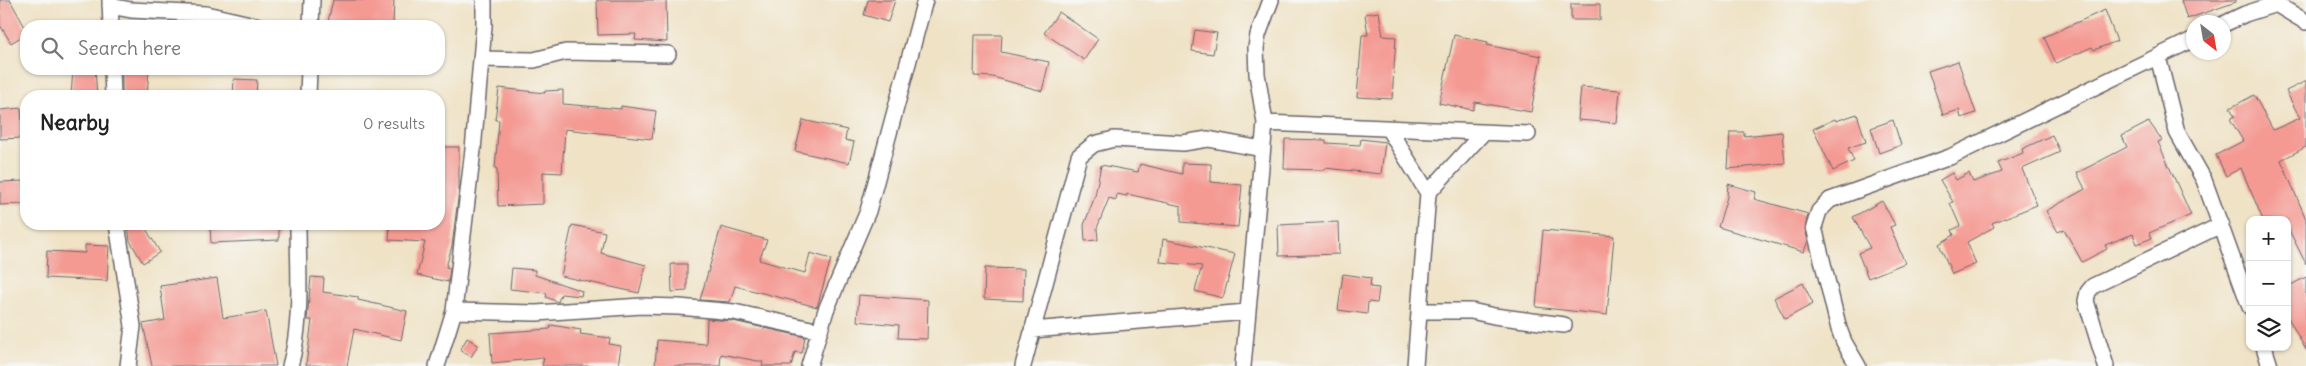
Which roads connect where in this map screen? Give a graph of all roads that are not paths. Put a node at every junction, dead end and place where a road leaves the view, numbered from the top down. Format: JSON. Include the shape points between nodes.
{"nodes":[{"id":1,"x":312,"y":0,"type":"edge"},
{"id":2,"x":484,"y":0,"type":"edge"},
{"id":3,"x":925,"y":0,"type":"edge"},
{"id":4,"x":1271,"y":0,"type":"edge"},
{"id":5,"x":2280,"y":2,"type":"edge"},
{"id":6,"x":110,"y":3,"type":"edge"},
{"id":7,"x":111,"y":20,"type":"edge"},
{"id":8,"x":233,"y":20,"type":"edge"},
{"id":9,"x":311,"y":20,"type":"edge"},
{"id":10,"x":2231,"y":21,"type":"edge"},
{"id":11,"x":2306,"y":22,"type":"edge"},
{"id":12,"x":2186,"y":43,"type":"edge"},
{"id":13,"x":668,"y":54,"type":"dead end"},
{"id":14,"x":2158,"y":57,"type":"junction"},
{"id":15,"x":482,"y":59,"type":"junction"},
{"id":16,"x":112,"y":75,"type":"edge"},
{"id":17,"x":309,"y":75,"type":"edge"},
{"id":18,"x":113,"y":90,"type":"edge"},
{"id":19,"x":308,"y":90,"type":"edge"},
{"id":20,"x":1265,"y":123,"type":"junction"},
{"id":21,"x":1389,"y":130,"type":"junction"},
{"id":22,"x":1482,"y":134,"type":"junction"},
{"id":23,"x":1528,"y":134,"type":"dead end"},
{"id":24,"x":1262,"y":149,"type":"junction"},
{"id":25,"x":1428,"y":193,"type":"junction"},
{"id":26,"x":2221,"y":225,"type":"junction"},
{"id":27,"x":118,"y":230,"type":"edge"},
{"id":28,"x":298,"y":230,"type":"edge"},
{"id":29,"x":2250,"y":306,"type":"edge"},
{"id":30,"x":454,"y":311,"type":"junction"},
{"id":31,"x":1421,"y":311,"type":"junction"},
{"id":32,"x":1247,"y":312,"type":"junction"},
{"id":33,"x":1564,"y":325,"type":"dead end"},
{"id":34,"x":1032,"y":330,"type":"junction"},
{"id":35,"x":820,"y":331,"type":"junction"},
{"id":36,"x":2265,"y":351,"type":"edge"},
{"id":37,"x":128,"y":366,"type":"edge"},
{"id":38,"x":290,"y":366,"type":"edge"},
{"id":39,"x":438,"y":366,"type":"edge"},
{"id":40,"x":809,"y":366,"type":"edge"},
{"id":41,"x":1023,"y":366,"type":"edge"},
{"id":42,"x":1243,"y":366,"type":"edge"},
{"id":43,"x":1415,"y":366,"type":"edge"},
{"id":44,"x":1858,"y":366,"type":"edge"},
{"id":45,"x":2106,"y":366,"type":"edge"},
{"id":46,"x":2270,"y":366,"type":"edge"}],
"edges":[{"from":1,"to":9,"type":"street"},
{"from":2,"to":15,"type":"street"},
{"from":3,"to":35,"type":"street","via":[[868,211]]},
{"from":4,"to":20,"type":"street","via":[[1256,48]]},
{"from":5,"to":10,"type":"street"},
{"from":5,"to":11,"type":"street"},
{"from":6,"to":7,"type":"street"},
{"from":6,"to":8,"type":"street"},
{"from":12,"to":14,"type":"street"},
{"from":13,"to":15,"type":"street","via":[[566,52],[534,60]]},
{"from":14,"to":26,"type":"street","via":[[2177,132],[2204,180]]},
{"from":14,"to":44,"type":"street","via":[[1950,157],[1830,200],[1819,211],[1814,227],[1839,329]]},
{"from":15,"to":30,"type":"street"},
{"from":16,"to":18,"type":"street"},
{"from":17,"to":19,"type":"street"},
{"from":20,"to":21,"type":"street"},
{"from":20,"to":24,"type":"street"},
{"from":21,"to":22,"type":"street"},
{"from":21,"to":25,"type":"street"},
{"from":22,"to":23,"type":"street"},
{"from":22,"to":25,"type":"street"},
{"from":24,"to":32,"type":"street"},
{"from":24,"to":34,"type":"street","via":[[1208,139],[1183,142],[1114,139],[1094,144],[1079,156],[1074,169]]},
{"from":25,"to":31,"type":"street"},
{"from":26,"to":29,"type":"street"},
{"from":26,"to":45,"type":"street","via":[[2093,286],[2088,292],[2086,301]]},
{"from":27,"to":37,"type":"street","via":[[133,326]]},
{"from":28,"to":38,"type":"street","via":[[297,320]]},
{"from":30,"to":35,"type":"street","via":[[679,307],[734,312]]},
{"from":30,"to":39,"type":"street"},
{"from":31,"to":33,"type":"street","via":[[1471,311]]},
{"from":31,"to":43,"type":"street"},
{"from":32,"to":34,"type":"street"},
{"from":32,"to":42,"type":"street"},
{"from":34,"to":41,"type":"street"},
{"from":35,"to":40,"type":"street"},
{"from":36,"to":46,"type":"street"}]}
